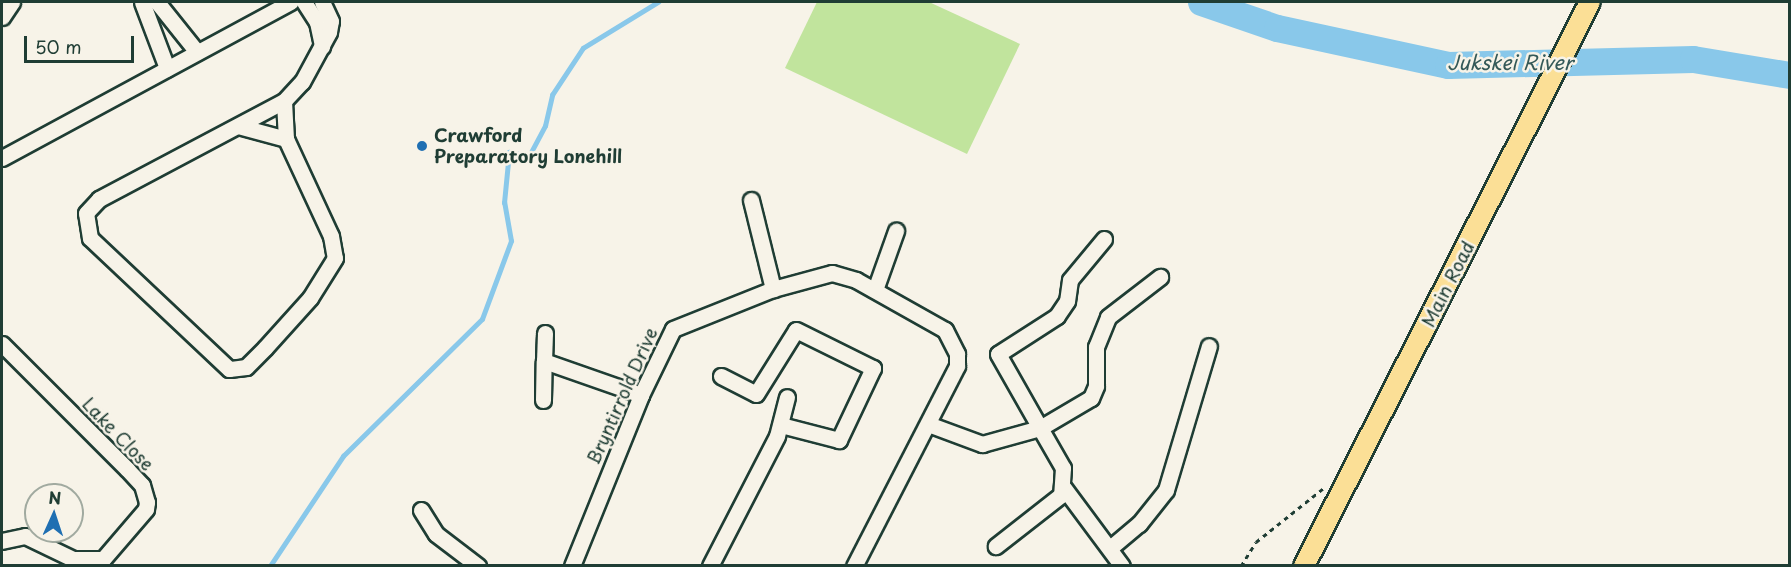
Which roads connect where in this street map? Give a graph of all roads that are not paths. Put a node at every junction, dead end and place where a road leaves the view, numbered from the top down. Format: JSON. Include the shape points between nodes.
{"nodes":[{"id":1,"x":12,"y":2,"type":"edge"},
{"id":2,"x":142,"y":2,"type":"edge"},
{"id":3,"x":158,"y":2,"type":"edge"},
{"id":4,"x":290,"y":2,"type":"edge"},
{"id":5,"x":304,"y":2,"type":"edge"},
{"id":6,"x":322,"y":2,"type":"edge"},
{"id":7,"x":1590,"y":2,"type":"edge"},
{"id":8,"x":2,"y":16,"type":"edge"},
{"id":9,"x":322,"y":46,"type":"junction"},
{"id":10,"x":197,"y":52,"type":"junction"},
{"id":11,"x":167,"y":68,"type":"junction"},
{"id":12,"x":284,"y":101,"type":"junction"},
{"id":13,"x":238,"y":126,"type":"junction"},
{"id":14,"x":286,"y":139,"type":"junction"},
{"id":15,"x":2,"y":158,"type":"edge"},
{"id":16,"x":751,"y":200,"type":"dead end"},
{"id":17,"x":896,"y":231,"type":"dead end"},
{"id":18,"x":1104,"y":239,"type":"dead end"},
{"id":19,"x":1160,"y":277,"type":"dead end"},
{"id":20,"x":773,"y":289,"type":"junction"},
{"id":21,"x":875,"y":290,"type":"junction"},
{"id":22,"x":545,"y":333,"type":"dead end"},
{"id":23,"x":2,"y":344,"type":"edge"},
{"id":24,"x":1209,"y":346,"type":"dead end"},
{"id":25,"x":544,"y":361,"type":"junction"},
{"id":26,"x":721,"y":376,"type":"dead end"},
{"id":27,"x":641,"y":395,"type":"junction"},
{"id":28,"x":787,"y":397,"type":"dead end"},
{"id":29,"x":543,"y":400,"type":"dead end"},
{"id":30,"x":928,"y":424,"type":"junction"},
{"id":31,"x":781,"y":425,"type":"junction"},
{"id":32,"x":1040,"y":428,"type":"junction"},
{"id":33,"x":1064,"y":488,"type":"junction"},
{"id":34,"x":421,"y":510,"type":"dead end"},
{"id":35,"x":2,"y":541,"type":"edge"},
{"id":36,"x":996,"y":546,"type":"dead end"},
{"id":37,"x":1110,"y":548,"type":"junction"},
{"id":38,"x":478,"y":566,"type":"edge"},
{"id":39,"x":572,"y":566,"type":"edge"},
{"id":40,"x":710,"y":566,"type":"edge"},
{"id":41,"x":854,"y":566,"type":"edge"},
{"id":42,"x":1122,"y":566,"type":"edge"},
{"id":43,"x":1304,"y":566,"type":"edge"}],
"edges":[{"from":1,"to":8,"type":"street"},
{"from":2,"to":11,"type":"street"},
{"from":3,"to":10,"type":"street"},
{"from":4,"to":10,"type":"street"},
{"from":5,"to":9,"type":"street","via":[[317,22]]},
{"from":6,"to":9,"type":"street","via":[[331,26]]},
{"from":7,"to":43,"type":"main road","name":"Main Road"},
{"from":9,"to":12,"type":"street","via":[[302,82]]},
{"from":10,"to":11,"type":"street"},
{"from":11,"to":15,"type":"street"},
{"from":12,"to":13,"type":"street"},
{"from":12,"to":14,"type":"street"},
{"from":13,"to":14,"type":"street"},
{"from":13,"to":14,"type":"street","via":[[99,199],[84,222],[90,238],[229,369],[246,367],[265,348],[310,298],[335,258],[332,236]]},
{"from":16,"to":20,"type":"street"},
{"from":17,"to":21,"type":"street"},
{"from":18,"to":32,"type":"street","via":[[1070,280],[1067,301],[1057,316],[998,354]]},
{"from":19,"to":32,"type":"street","via":[[1108,317],[1096,347],[1096,386],[1091,398]]},
{"from":20,"to":21,"type":"street","name":"Bryntirrold Drive","via":[[832,273]]},
{"from":20,"to":27,"type":"street","name":"Bryntirrold Drive","via":[[679,325],[663,345]]},
{"from":21,"to":30,"type":"street","name":"Bryntirrold Drive","via":[[954,339],[957,366]]},
{"from":22,"to":25,"type":"street"},
{"from":23,"to":35,"type":"street","name":"Lake Close","via":[[142,485],[147,502],[146,509],[103,559],[73,559],[25,536]]},
{"from":24,"to":37,"type":"street","via":[[1166,490],[1139,524]]},
{"from":25,"to":27,"type":"street"},
{"from":25,"to":29,"type":"street"},
{"from":26,"to":31,"type":"street","via":[[756,394],[796,330],[873,368],[839,440]]},
{"from":27,"to":39,"type":"street","name":"Bryntirrold Drive"},
{"from":28,"to":31,"type":"street"},
{"from":30,"to":32,"type":"street","via":[[982,444]]},
{"from":30,"to":41,"type":"street","name":"Bryntirrold Drive"},
{"from":31,"to":40,"type":"street"},
{"from":32,"to":33,"type":"street","via":[[1063,468]]},
{"from":33,"to":36,"type":"street","via":[[1061,495]]},
{"from":33,"to":37,"type":"street"},
{"from":34,"to":38,"type":"street","via":[[436,534]]},
{"from":37,"to":42,"type":"street"}]}
